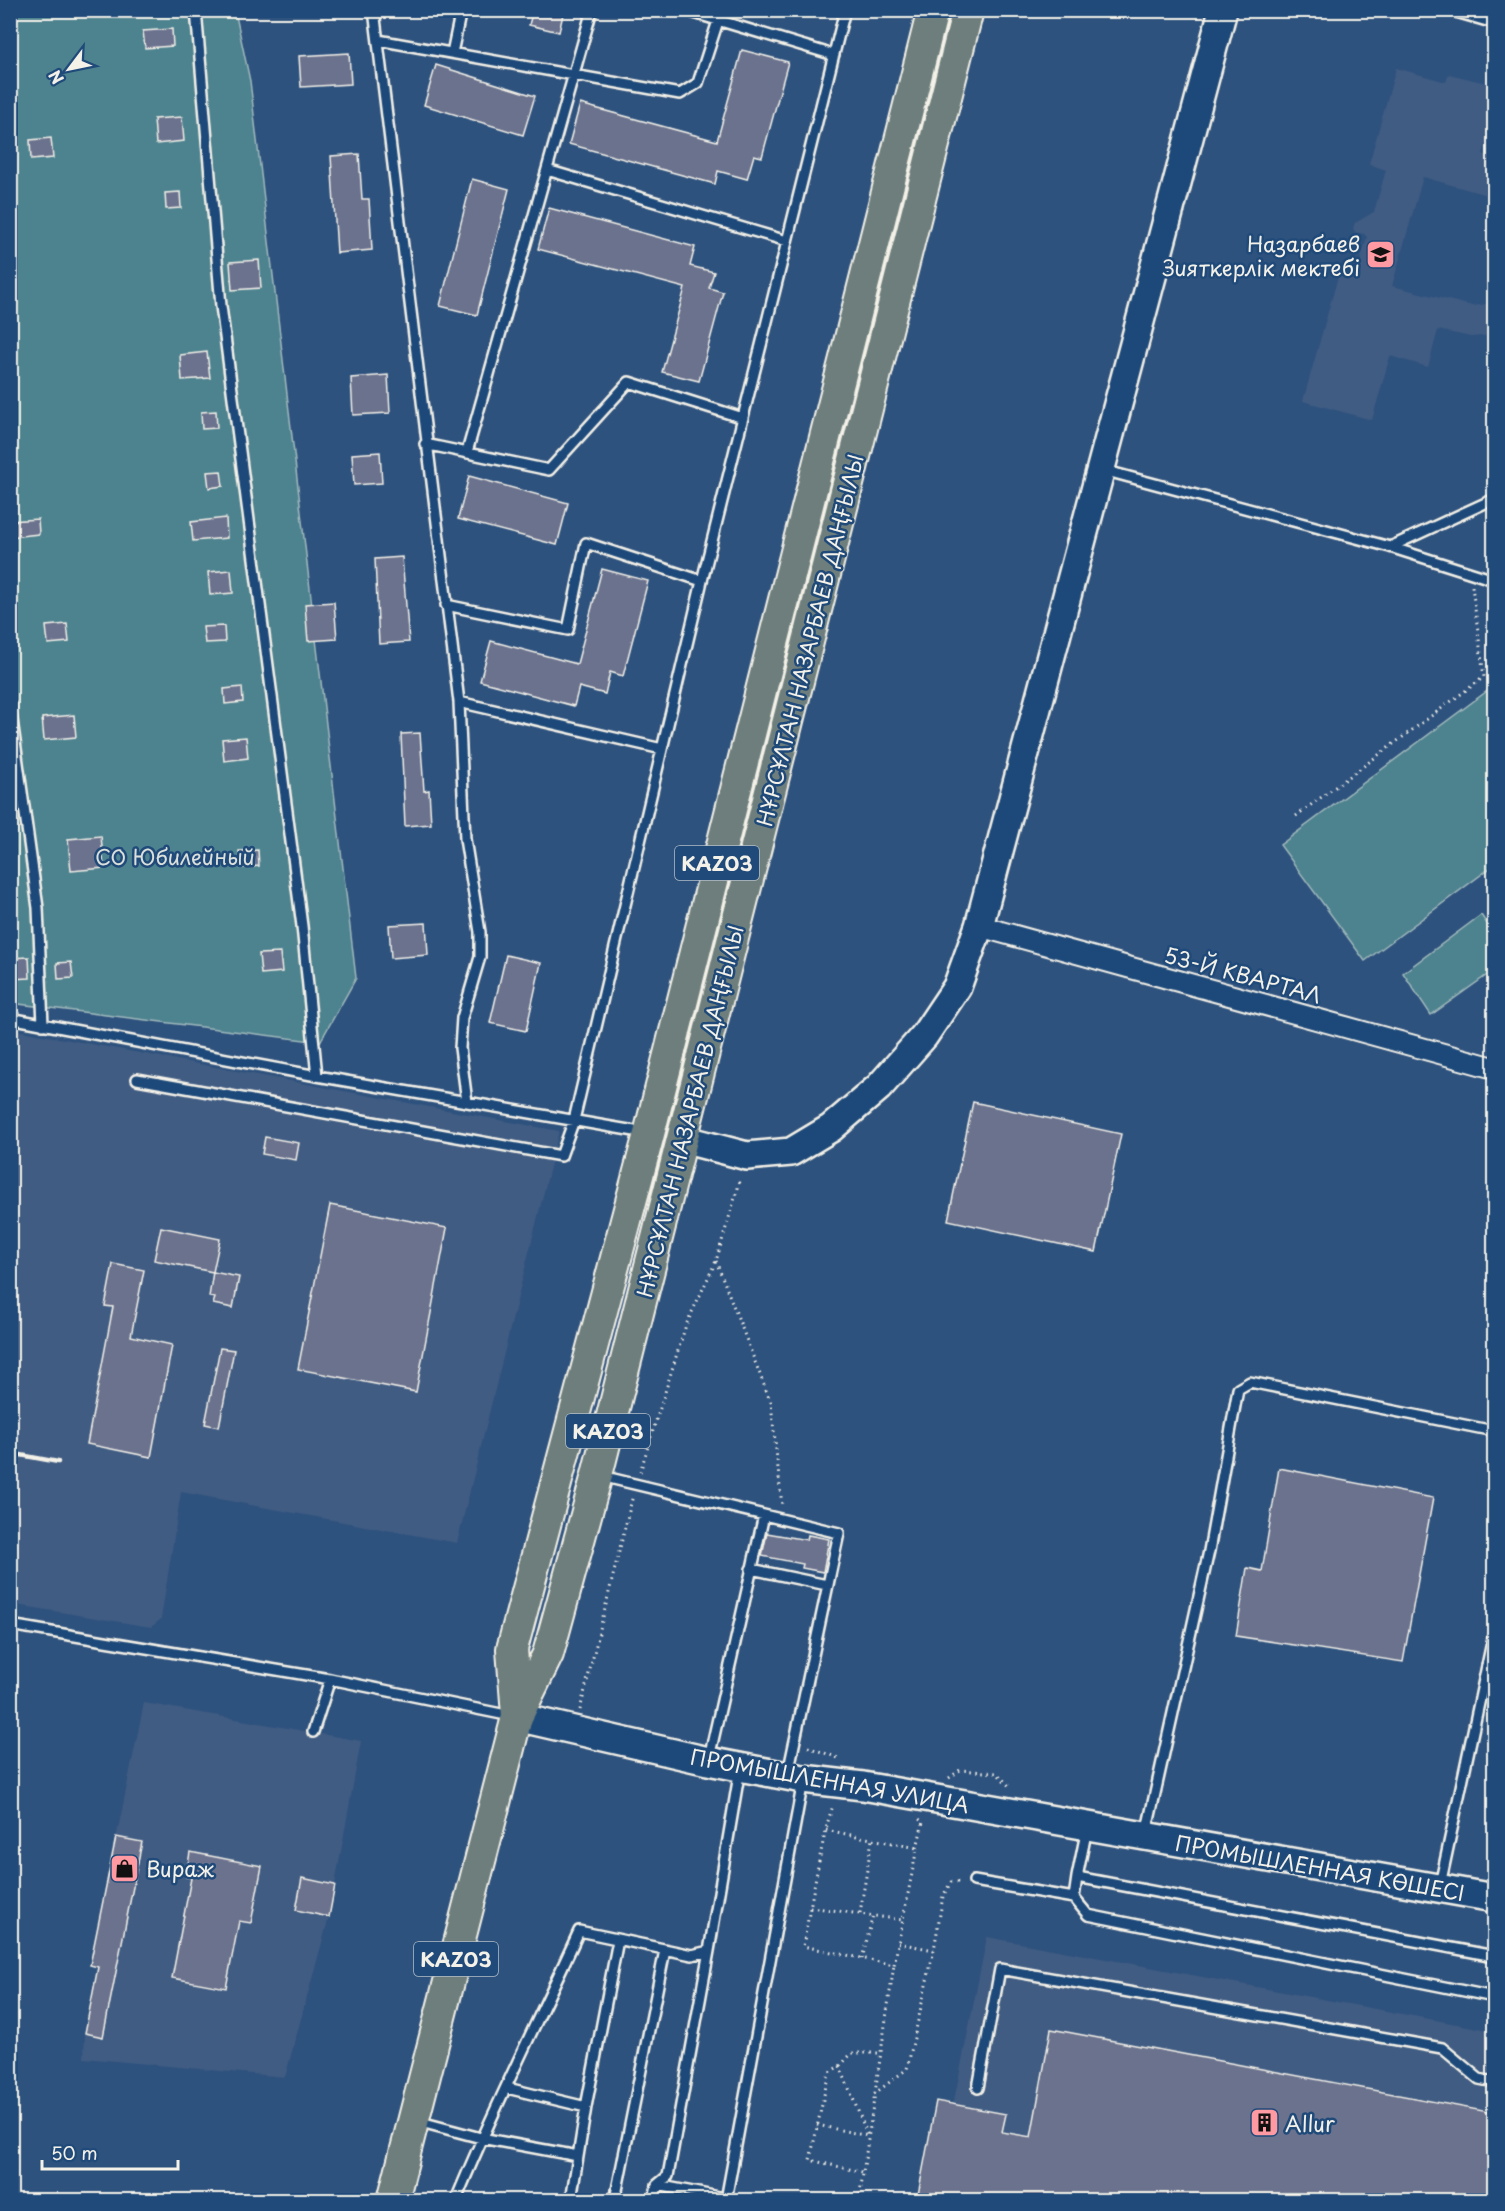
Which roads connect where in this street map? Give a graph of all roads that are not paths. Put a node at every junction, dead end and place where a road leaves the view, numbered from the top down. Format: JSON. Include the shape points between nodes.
{"nodes":[{"id":1,"x":196,"y":10,"type":"edge"},
{"id":2,"x":374,"y":10,"type":"edge"},
{"id":3,"x":461,"y":10,"type":"edge"},
{"id":4,"x":592,"y":10,"type":"edge"},
{"id":5,"x":845,"y":10,"type":"edge"},
{"id":6,"x":933,"y":10,"type":"edge"},
{"id":7,"x":968,"y":10,"type":"edge"},
{"id":8,"x":1224,"y":10,"type":"edge"},
{"id":9,"x":1449,"y":10,"type":"edge"},
{"id":10,"x":686,"y":11,"type":"edge"},
{"id":11,"x":718,"y":21,"type":"junction"},
{"id":12,"x":1494,"y":23,"type":"edge"},
{"id":13,"x":378,"y":40,"type":"junction"},
{"id":14,"x":452,"y":53,"type":"junction"},
{"id":15,"x":834,"y":55,"type":"junction"},
{"id":16,"x":574,"y":74,"type":"junction"},
{"id":17,"x":547,"y":170,"type":"junction"},
{"id":18,"x":787,"y":241,"type":"junction"},
{"id":19,"x":743,"y":418,"type":"junction"},
{"id":20,"x":426,"y":444,"type":"junction"},
{"id":21,"x":467,"y":452,"type":"junction"},
{"id":22,"x":1101,"y":470,"type":"junction"},
{"id":23,"x":1494,"y":499,"type":"edge"},
{"id":24,"x":1390,"y":548,"type":"junction"},
{"id":25,"x":1494,"y":580,"type":"edge"},
{"id":26,"x":702,"y":581,"type":"junction"},
{"id":27,"x":446,"y":604,"type":"junction"},
{"id":28,"x":459,"y":702,"type":"junction"},
{"id":29,"x":10,"y":705,"type":"edge"},
{"id":30,"x":662,"y":749,"type":"junction"},
{"id":31,"x":979,"y":926,"type":"junction"},
{"id":32,"x":10,"y":1018,"type":"edge"},
{"id":33,"x":43,"y":1025,"type":"junction"},
{"id":34,"x":1494,"y":1068,"type":"edge"},
{"id":35,"x":317,"y":1076,"type":"junction"},
{"id":36,"x":137,"y":1079,"type":"dead end"},
{"id":37,"x":467,"y":1102,"type":"junction"},
{"id":38,"x":574,"y":1120,"type":"junction"},
{"id":39,"x":649,"y":1134,"type":"junction"},
{"id":40,"x":682,"y":1139,"type":"junction"},
{"id":41,"x":1494,"y":1431,"type":"edge"},
{"id":42,"x":597,"y":1475,"type":"junction"},
{"id":43,"x":764,"y":1515,"type":"junction"},
{"id":44,"x":751,"y":1569,"type":"junction"},
{"id":45,"x":827,"y":1585,"type":"junction"},
{"id":46,"x":10,"y":1626,"type":"edge"},
{"id":47,"x":1494,"y":1633,"type":"edge"},
{"id":48,"x":330,"y":1679,"type":"junction"},
{"id":49,"x":517,"y":1717,"type":"junction"},
{"id":50,"x":312,"y":1732,"type":"dead end"},
{"id":51,"x":708,"y":1761,"type":"junction"},
{"id":52,"x":741,"y":1767,"type":"junction"},
{"id":53,"x":795,"y":1777,"type":"junction"},
{"id":54,"x":1087,"y":1826,"type":"junction"},
{"id":55,"x":1145,"y":1836,"type":"junction"},
{"id":56,"x":1077,"y":1877,"type":"junction"},
{"id":57,"x":974,"y":1881,"type":"road end"},
{"id":58,"x":1439,"y":1888,"type":"junction"},
{"id":59,"x":1074,"y":1898,"type":"junction"},
{"id":60,"x":1494,"y":1898,"type":"edge"},
{"id":61,"x":618,"y":1940,"type":"junction"},
{"id":62,"x":665,"y":1950,"type":"junction"},
{"id":63,"x":709,"y":1951,"type":"junction"},
{"id":64,"x":1494,"y":1956,"type":"edge"},
{"id":65,"x":1494,"y":1997,"type":"edge"},
{"id":66,"x":1494,"y":2082,"type":"edge"},
{"id":67,"x":507,"y":2088,"type":"junction"},
{"id":68,"x":978,"y":2088,"type":"dead end"},
{"id":69,"x":586,"y":2107,"type":"junction"},
{"id":70,"x":415,"y":2121,"type":"junction"},
{"id":71,"x":481,"y":2138,"type":"junction"},
{"id":72,"x":578,"y":2156,"type":"junction"},
{"id":73,"x":657,"y":2185,"type":"junction"},
{"id":74,"x":393,"y":2200,"type":"edge"},
{"id":75,"x":456,"y":2200,"type":"edge"},
{"id":76,"x":571,"y":2200,"type":"edge"},
{"id":77,"x":615,"y":2200,"type":"edge"},
{"id":78,"x":654,"y":2200,"type":"edge"},
{"id":79,"x":729,"y":2200,"type":"edge"}],
"edges":[{"from":1,"to":35,"type":"lane","via":[[220,306],[302,926]]},
{"from":2,"to":13,"type":"lane"},
{"from":3,"to":14,"type":"lane"},
{"from":4,"to":16,"type":"lane"},
{"from":5,"to":15,"type":"lane"},
{"from":6,"to":39,"type":"main road","name":"НҰРСҰЛТАН НАЗАРБАЕВ ДАҢҒЫЛЫ","number":"KАZ03"},
{"from":7,"to":40,"type":"main road","name":"НҰРСҰЛТАН НАЗАРБАЕВ ДАҢҒЫЛЫ","number":"KАZ03"},
{"from":8,"to":22,"type":"street"},
{"from":9,"to":12,"type":"lane"},
{"from":10,"to":11,"type":"lane"},
{"from":11,"to":15,"type":"lane"},
{"from":11,"to":16,"type":"lane","via":[[698,83],[681,94]]},
{"from":13,"to":14,"type":"lane"},
{"from":13,"to":20,"type":"lane"},
{"from":14,"to":16,"type":"lane"},
{"from":15,"to":18,"type":"lane"},
{"from":16,"to":17,"type":"lane"},
{"from":17,"to":18,"type":"lane"},
{"from":17,"to":21,"type":"lane"},
{"from":18,"to":19,"type":"lane"},
{"from":19,"to":21,"type":"lane","via":[[628,381],[549,470]]},
{"from":19,"to":26,"type":"lane"},
{"from":20,"to":21,"type":"lane"},
{"from":20,"to":27,"type":"lane"},
{"from":22,"to":24,"type":"lane"},
{"from":22,"to":31,"type":"street"},
{"from":23,"to":24,"type":"lane"},
{"from":24,"to":25,"type":"lane"},
{"from":26,"to":27,"type":"lane","via":[[586,543],[568,630]]},
{"from":26,"to":30,"type":"lane"},
{"from":27,"to":28,"type":"lane"},
{"from":28,"to":30,"type":"lane"},
{"from":28,"to":37,"type":"lane","via":[[465,839],[480,932],[480,957],[460,1038]]},
{"from":29,"to":33,"type":"lane","via":[[38,908]]},
{"from":30,"to":38,"type":"lane"},
{"from":31,"to":34,"type":"street","name":"53-Й КВАРТАЛ"},
{"from":31,"to":40,"type":"street","via":[[957,987],[924,1036],[879,1087],[831,1128],[791,1152],[747,1156]]},
{"from":32,"to":33,"type":"lane"},
{"from":33,"to":35,"type":"lane"},
{"from":35,"to":37,"type":"lane"},
{"from":36,"to":38,"type":"lane","via":[[561,1156]]},
{"from":37,"to":38,"type":"lane"},
{"from":38,"to":39,"type":"lane"},
{"from":39,"to":40,"type":"main road"},
{"from":39,"to":49,"type":"main road","name":"НҰРСҰЛТАН НАЗАРБАЕВ ДАҢҒЫЛЫ","number":"KАZ03","via":[[512,1649]]},
{"from":40,"to":42,"type":"main road","name":"НҰРСҰЛТАН НАЗАРБАЕВ ДАҢҒЫЛЫ","number":"KАZ03"},
{"from":41,"to":55,"type":"lane","via":[[1250,1382],[1238,1389],[1209,1551]]},
{"from":42,"to":43,"type":"lane"},
{"from":42,"to":49,"type":"main road","name":"НҰРСҰЛТАН НАЗАРБАЕВ ДАҢҒЫЛЫ","number":"KАZ03","via":[[548,1654]]},
{"from":43,"to":44,"type":"lane"},
{"from":43,"to":45,"type":"lane","via":[[839,1533]]},
{"from":44,"to":45,"type":"lane"},
{"from":44,"to":51,"type":"lane"},
{"from":45,"to":53,"type":"lane"},
{"from":46,"to":48,"type":"lane"},
{"from":47,"to":58,"type":"lane"},
{"from":48,"to":49,"type":"lane"},
{"from":48,"to":50,"type":"lane"},
{"from":49,"to":51,"type":"street","name":"ПРОМЫШЛЕННАЯ УЛИЦА"},
{"from":49,"to":70,"type":"main road","name":"НҰРСҰЛТАН НАЗАРБАЕВ ДАҢҒЫЛЫ","number":"KАZ03"},
{"from":51,"to":52,"type":"street","name":"ПРОМЫШЛЕННАЯ УЛИЦА"},
{"from":52,"to":53,"type":"street","name":"ПРОМЫШЛЕННАЯ УЛИЦА"},
{"from":52,"to":63,"type":"lane"},
{"from":53,"to":54,"type":"street","name":"ПРОМЫШЛЕННАЯ УЛИЦА"},
{"from":53,"to":79,"type":"lane"},
{"from":54,"to":55,"type":"street","name":"ПРОМЫШЛЕННАЯ УЛИЦА"},
{"from":54,"to":56,"type":"lane"},
{"from":55,"to":58,"type":"street","name":"ПРОМЫШЛЕННАЯ КӨШЕСІ"},
{"from":56,"to":59,"type":"lane"},
{"from":56,"to":64,"type":"lane"},
{"from":57,"to":59,"type":"lane"},
{"from":58,"to":60,"type":"street","name":"ПРОМЫШЛЕННАЯ КӨШЕСІ"},
{"from":59,"to":65,"type":"lane","via":[[1088,1915]]},
{"from":61,"to":62,"type":"lane"},
{"from":61,"to":67,"type":"lane","via":[[579,1931]]},
{"from":61,"to":69,"type":"lane"},
{"from":62,"to":63,"type":"lane","via":[[693,1955]]},
{"from":62,"to":77,"type":"lane"},
{"from":63,"to":73,"type":"lane","via":[[668,2176]]},
{"from":66,"to":68,"type":"lane","via":[[1479,2079],[1442,2049],[1000,1969]]},
{"from":67,"to":69,"type":"lane"},
{"from":67,"to":71,"type":"lane"},
{"from":69,"to":72,"type":"lane"},
{"from":70,"to":71,"type":"lane"},
{"from":70,"to":74,"type":"main road","name":"НҰРСҰЛТАН НАЗАРБАЕВ ДАҢҒЫЛЫ","number":"KАZ03"},
{"from":71,"to":72,"type":"lane"},
{"from":71,"to":75,"type":"lane"},
{"from":72,"to":76,"type":"lane"},
{"from":73,"to":78,"type":"lane"},
{"from":73,"to":79,"type":"lane"}]}
